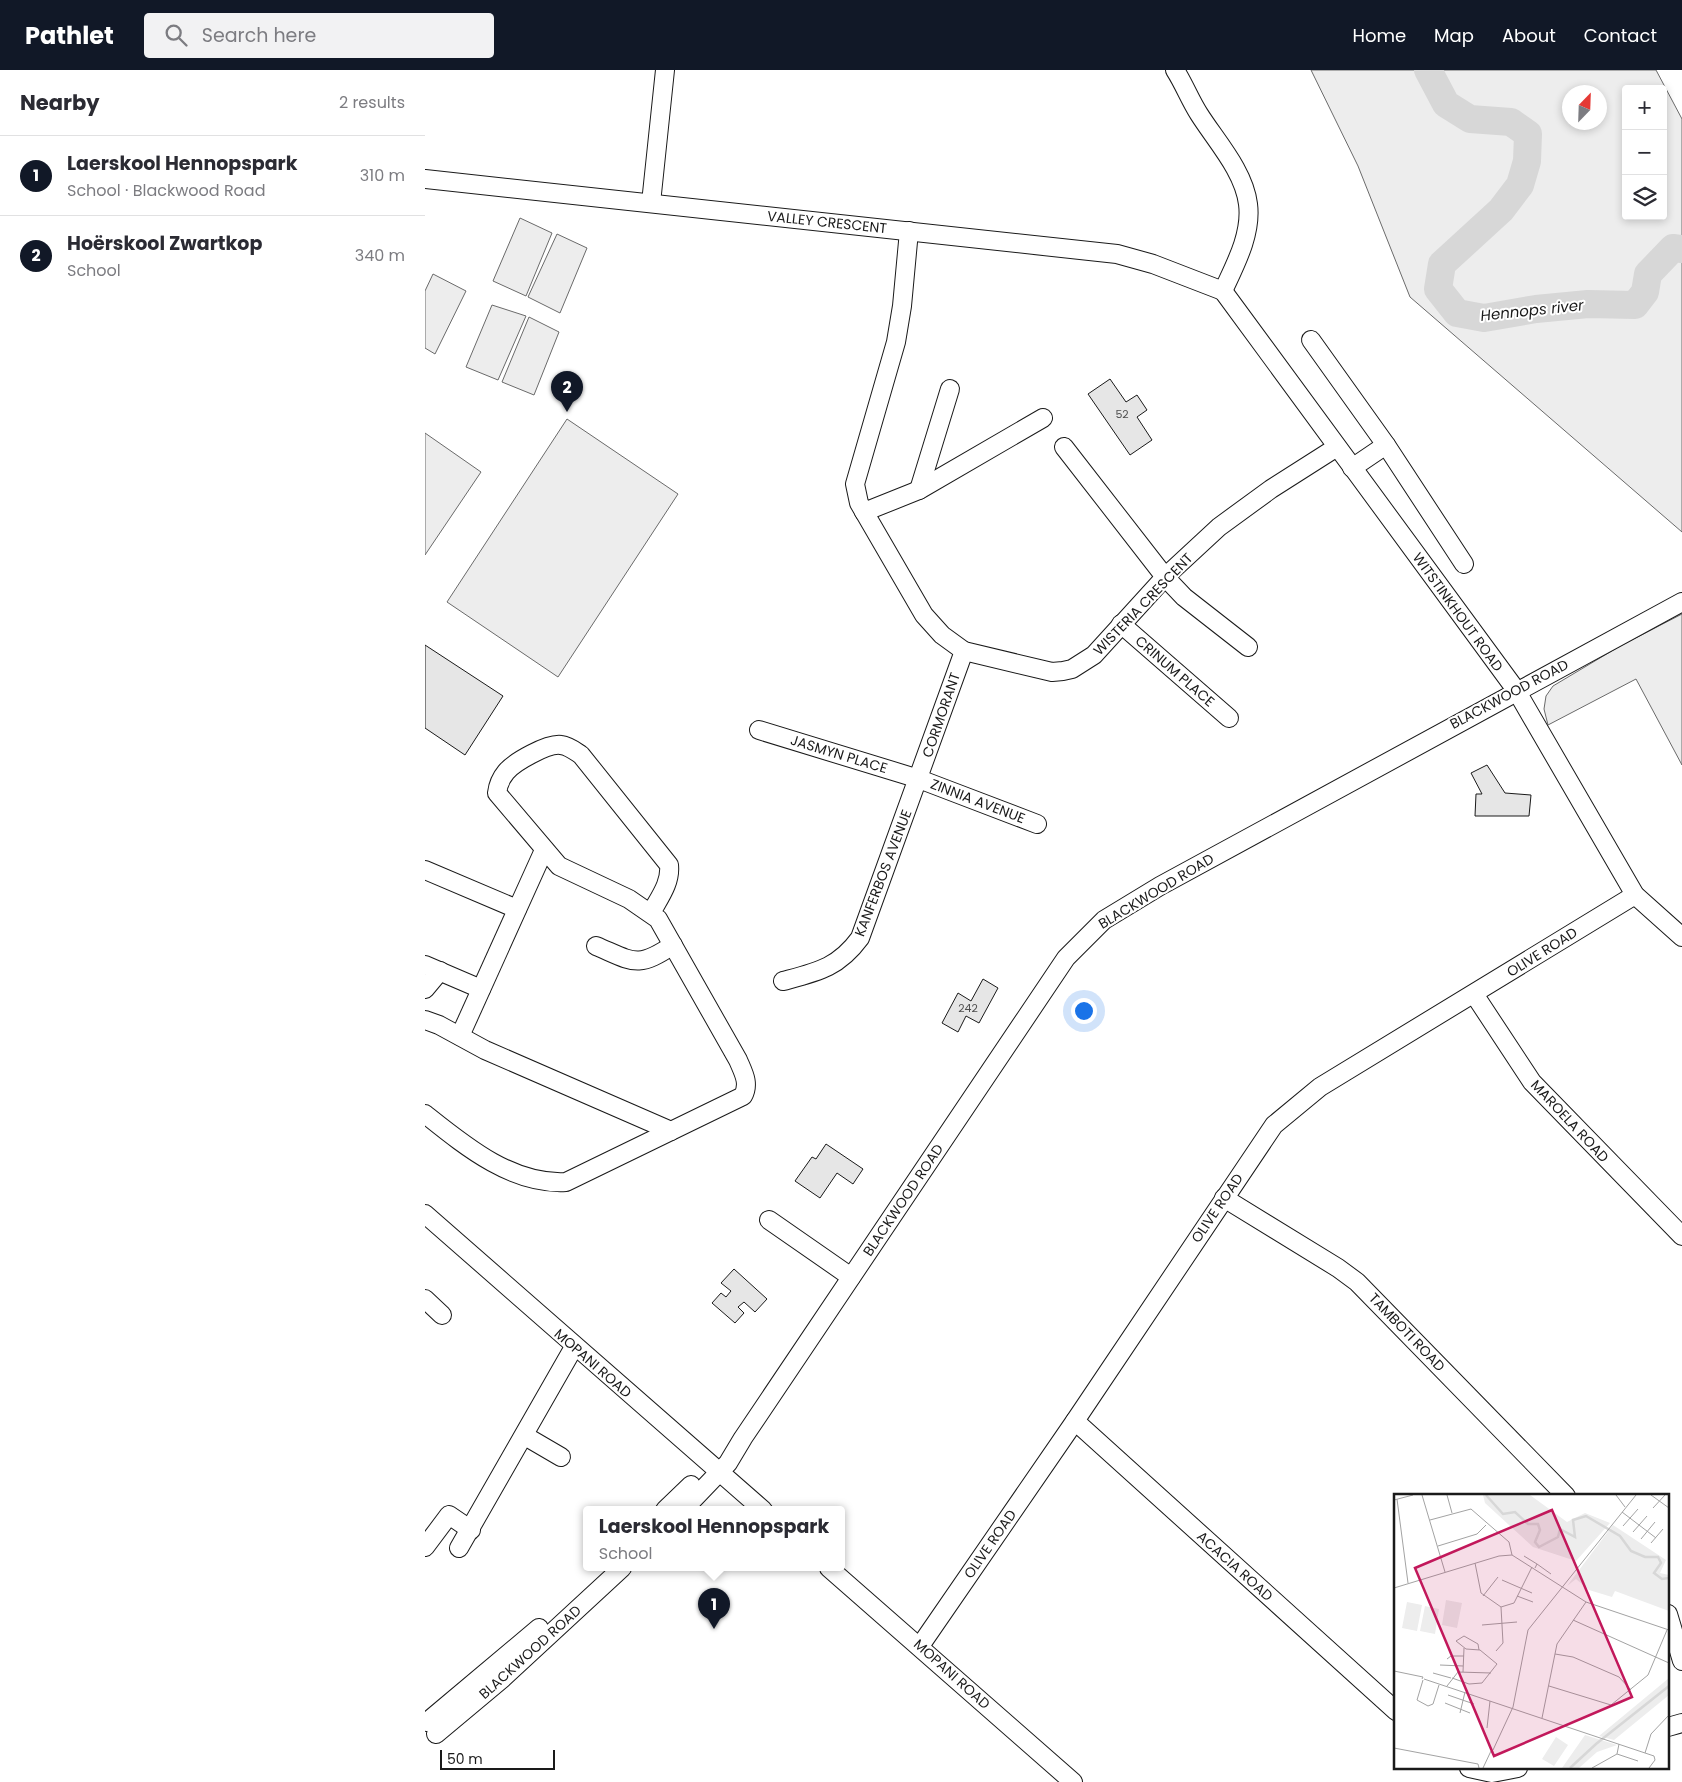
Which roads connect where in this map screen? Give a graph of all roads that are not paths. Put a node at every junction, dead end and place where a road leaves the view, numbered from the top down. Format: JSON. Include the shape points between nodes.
{"nodes":[{"id":1,"x":665,"y":70,"type":"edge"},
{"id":2,"x":1175,"y":70,"type":"edge"},
{"id":3,"x":425,"y":179,"type":"edge"},
{"id":4,"x":651,"y":203,"type":"junction"},
{"id":5,"x":909,"y":231,"type":"junction"},
{"id":6,"x":1223,"y":291,"type":"junction"},
{"id":7,"x":1311,"y":340,"type":"dead end"},
{"id":8,"x":951,"y":389,"type":"dead end"},
{"id":9,"x":1043,"y":418,"type":"dead end"},
{"id":10,"x":1386,"y":445,"type":"junction"},
{"id":11,"x":1337,"y":446,"type":"junction"},
{"id":12,"x":1064,"y":447,"type":"dead end"},
{"id":13,"x":1352,"y":468,"type":"junction"},
{"id":14,"x":919,"y":490,"type":"junction"},
{"id":15,"x":864,"y":512,"type":"junction"},
{"id":16,"x":1464,"y":564,"type":"dead end"},
{"id":17,"x":1165,"y":578,"type":"junction"},
{"id":18,"x":1682,"y":602,"type":"edge"},
{"id":19,"x":1121,"y":624,"type":"junction"},
{"id":20,"x":1248,"y":647,"type":"dead end"},
{"id":21,"x":964,"y":651,"type":"junction"},
{"id":22,"x":1516,"y":690,"type":"junction"},
{"id":23,"x":1229,"y":718,"type":"dead end"},
{"id":24,"x":759,"y":730,"type":"dead end"},
{"id":25,"x":919,"y":779,"type":"junction"},
{"id":26,"x":1037,"y":824,"type":"dead end"},
{"id":27,"x":544,"y":850,"type":"junction"},
{"id":28,"x":425,"y":870,"type":"edge"},
{"id":29,"x":1635,"y":895,"type":"junction"},
{"id":30,"x":517,"y":909,"type":"junction"},
{"id":31,"x":651,"y":913,"type":"junction"},
{"id":32,"x":1682,"y":937,"type":"edge"},
{"id":33,"x":673,"y":945,"type":"junction"},
{"id":34,"x":596,"y":946,"type":"dead end"},
{"id":35,"x":433,"y":968,"type":"edge"},
{"id":36,"x":783,"y":981,"type":"dead end"},
{"id":37,"x":425,"y":989,"type":"edge"},
{"id":38,"x":481,"y":989,"type":"junction"},
{"id":39,"x":1474,"y":994,"type":"junction"},
{"id":40,"x":425,"y":1020,"type":"edge"},
{"id":41,"x":460,"y":1036,"type":"junction"},
{"id":42,"x":425,"y":1114,"type":"edge"},
{"id":43,"x":671,"y":1131,"type":"junction"},
{"id":44,"x":1224,"y":1198,"type":"junction"},
{"id":45,"x":425,"y":1214,"type":"edge"},
{"id":46,"x":769,"y":1220,"type":"dead end"},
{"id":47,"x":1682,"y":1236,"type":"edge"},
{"id":48,"x":851,"y":1277,"type":"junction"},
{"id":49,"x":425,"y":1299,"type":"edge"},
{"id":50,"x":442,"y":1315,"type":"dead end"},
{"id":51,"x":574,"y":1347,"type":"junction"},
{"id":52,"x":1075,"y":1421,"type":"junction"},
{"id":53,"x":525,"y":1436,"type":"junction"},
{"id":54,"x":561,"y":1457,"type":"dead end"},
{"id":55,"x":715,"y":1469,"type":"junction"},
{"id":56,"x":1564,"y":1494,"type":"edge"},
{"id":57,"x":670,"y":1506,"type":"edge"},
{"id":58,"x":686,"y":1506,"type":"edge"},
{"id":59,"x":758,"y":1506,"type":"edge"},
{"id":60,"x":471,"y":1530,"type":"junction"},
{"id":61,"x":425,"y":1547,"type":"edge"},
{"id":62,"x":459,"y":1548,"type":"dead end"},
{"id":63,"x":602,"y":1571,"type":"edge"},
{"id":64,"x":619,"y":1571,"type":"edge"},
{"id":65,"x":832,"y":1571,"type":"edge"},
{"id":66,"x":1669,"y":1617,"type":"edge"},
{"id":67,"x":920,"y":1646,"type":"junction"},
{"id":68,"x":1682,"y":1661,"type":"edge"},
{"id":69,"x":1394,"y":1709,"type":"edge"},
{"id":70,"x":1682,"y":1723,"type":"edge"},
{"id":71,"x":1669,"y":1727,"type":"edge"},
{"id":72,"x":428,"y":1730,"type":"edge"},
{"id":73,"x":1478,"y":1770,"type":"edge"},
{"id":74,"x":1508,"y":1770,"type":"edge"},
{"id":75,"x":1073,"y":1782,"type":"edge"}],
"edges":[{"from":1,"to":4,"type":"street"},
{"from":2,"to":6,"type":"street","via":[[1241,180],[1248,204],[1248,224],[1243,242]]},
{"from":3,"to":4,"type":"street","name":"VALLEY CRESCENT"},
{"from":4,"to":5,"type":"street","name":"VALLEY CRESCENT"},
{"from":5,"to":6,"type":"street","name":"VALLEY CRESCENT","via":[[1117,254]]},
{"from":5,"to":15,"type":"street","name":"WISTERIA CRESCENT","via":[[898,334],[855,484]]},
{"from":6,"to":11,"type":"street","name":"WITSTINKHOUT ROAD"},
{"from":7,"to":10,"type":"street"},
{"from":8,"to":14,"type":"street"},
{"from":9,"to":14,"type":"street"},
{"from":10,"to":13,"type":"street"},
{"from":10,"to":16,"type":"street"},
{"from":11,"to":13,"type":"street","name":"WITSTINKHOUT ROAD"},
{"from":11,"to":17,"type":"street","name":"WISTERIA CRESCENT","via":[[1219,527]]},
{"from":12,"to":17,"type":"street"},
{"from":13,"to":22,"type":"street","name":"WITSTINKHOUT ROAD"},
{"from":14,"to":15,"type":"street"},
{"from":15,"to":21,"type":"street","name":"WISTERIA CRESCENT","via":[[924,615]]},
{"from":17,"to":19,"type":"street","name":"WISTERIA CRESCENT"},
{"from":17,"to":20,"type":"street"},
{"from":18,"to":22,"type":"street","name":"BLACKWOOD ROAD"},
{"from":19,"to":21,"type":"street","name":"WISTERIA CRESCENT","via":[[1089,660],[1063,671],[1052,672]]},
{"from":19,"to":23,"type":"street","name":"CRINUM PLACE"},
{"from":21,"to":25,"type":"street","name":"CORMORANT"},
{"from":22,"to":29,"type":"street","name":"WITSTINKHOUT ROAD"},
{"from":22,"to":48,"type":"street","name":"BLACKWOOD ROAD","via":[[1160,886],[1097,926],[1066,958]]},
{"from":24,"to":25,"type":"street","name":"JASMYN PLACE"},
{"from":25,"to":26,"type":"street","name":"ZINNIA AVENUE"},
{"from":25,"to":36,"type":"street","name":"KANFERBOS AVENUE","via":[[860,938],[844,958],[828,968]]},
{"from":27,"to":30,"type":"street"},
{"from":27,"to":31,"type":"street","via":[[559,866]]},
{"from":27,"to":31,"type":"street","via":[[497,793],[506,771],[552,745],[561,745],[581,755],[669,866],[667,885]]},
{"from":28,"to":30,"type":"street"},
{"from":29,"to":32,"type":"street","name":"WITSTINKHOUT ROAD"},
{"from":29,"to":39,"type":"street","name":"OLIVE ROAD"},
{"from":30,"to":38,"type":"street"},
{"from":31,"to":33,"type":"street","via":[[659,918]]},
{"from":33,"to":34,"type":"street","via":[[655,958],[636,962]]},
{"from":33,"to":43,"type":"street","via":[[738,1060],[746,1078],[746,1090],[743,1096]]},
{"from":35,"to":37,"type":"street"},
{"from":35,"to":38,"type":"street"},
{"from":38,"to":41,"type":"street"},
{"from":39,"to":44,"type":"street","name":"OLIVE ROAD","via":[[1321,1087],[1292,1109],[1274,1126]]},
{"from":39,"to":47,"type":"street","name":"MAROELA ROAD","via":[[1532,1082]]},
{"from":40,"to":41,"type":"street"},
{"from":41,"to":43,"type":"street","via":[[485,1050]]},
{"from":42,"to":43,"type":"street","via":[[467,1148],[509,1170],[548,1183],[566,1182]]},
{"from":44,"to":52,"type":"street","name":"OLIVE ROAD"},
{"from":44,"to":56,"type":"street","name":"TAMBOTI ROAD","via":[[1357,1282]]},
{"from":45,"to":51,"type":"street","name":"MOPANI ROAD"},
{"from":46,"to":48,"type":"street"},
{"from":48,"to":55,"type":"street","name":"BLACKWOOD ROAD","via":[[743,1438],[733,1444]]},
{"from":49,"to":50,"type":"street"},
{"from":51,"to":53,"type":"street"},
{"from":51,"to":55,"type":"street","name":"MOPANI ROAD"},
{"from":52,"to":67,"type":"street","name":"OLIVE ROAD"},
{"from":52,"to":69,"type":"street","name":"ACACIA ROAD"},
{"from":53,"to":54,"type":"street"},
{"from":53,"to":60,"type":"street"},
{"from":55,"to":57,"type":"street","name":"BLACKWOOD ROAD"},
{"from":55,"to":58,"type":"street","name":"BLACKWOOD ROAD"},
{"from":55,"to":59,"type":"street","name":"MOPANI ROAD"},
{"from":60,"to":61,"type":"street","via":[[449,1515]]},
{"from":60,"to":62,"type":"street"},
{"from":63,"to":72,"type":"street","name":"BLACKWOOD ROAD"},
{"from":64,"to":72,"type":"street","name":"BLACKWOOD ROAD","via":[[503,1678]]},
{"from":65,"to":67,"type":"street","name":"MOPANI ROAD"},
{"from":66,"to":68,"type":"street"},
{"from":67,"to":75,"type":"street","name":"MOPANI ROAD"},
{"from":70,"to":71,"type":"street"},
{"from":73,"to":74,"type":"street","via":[[1492,1773]]}]}
